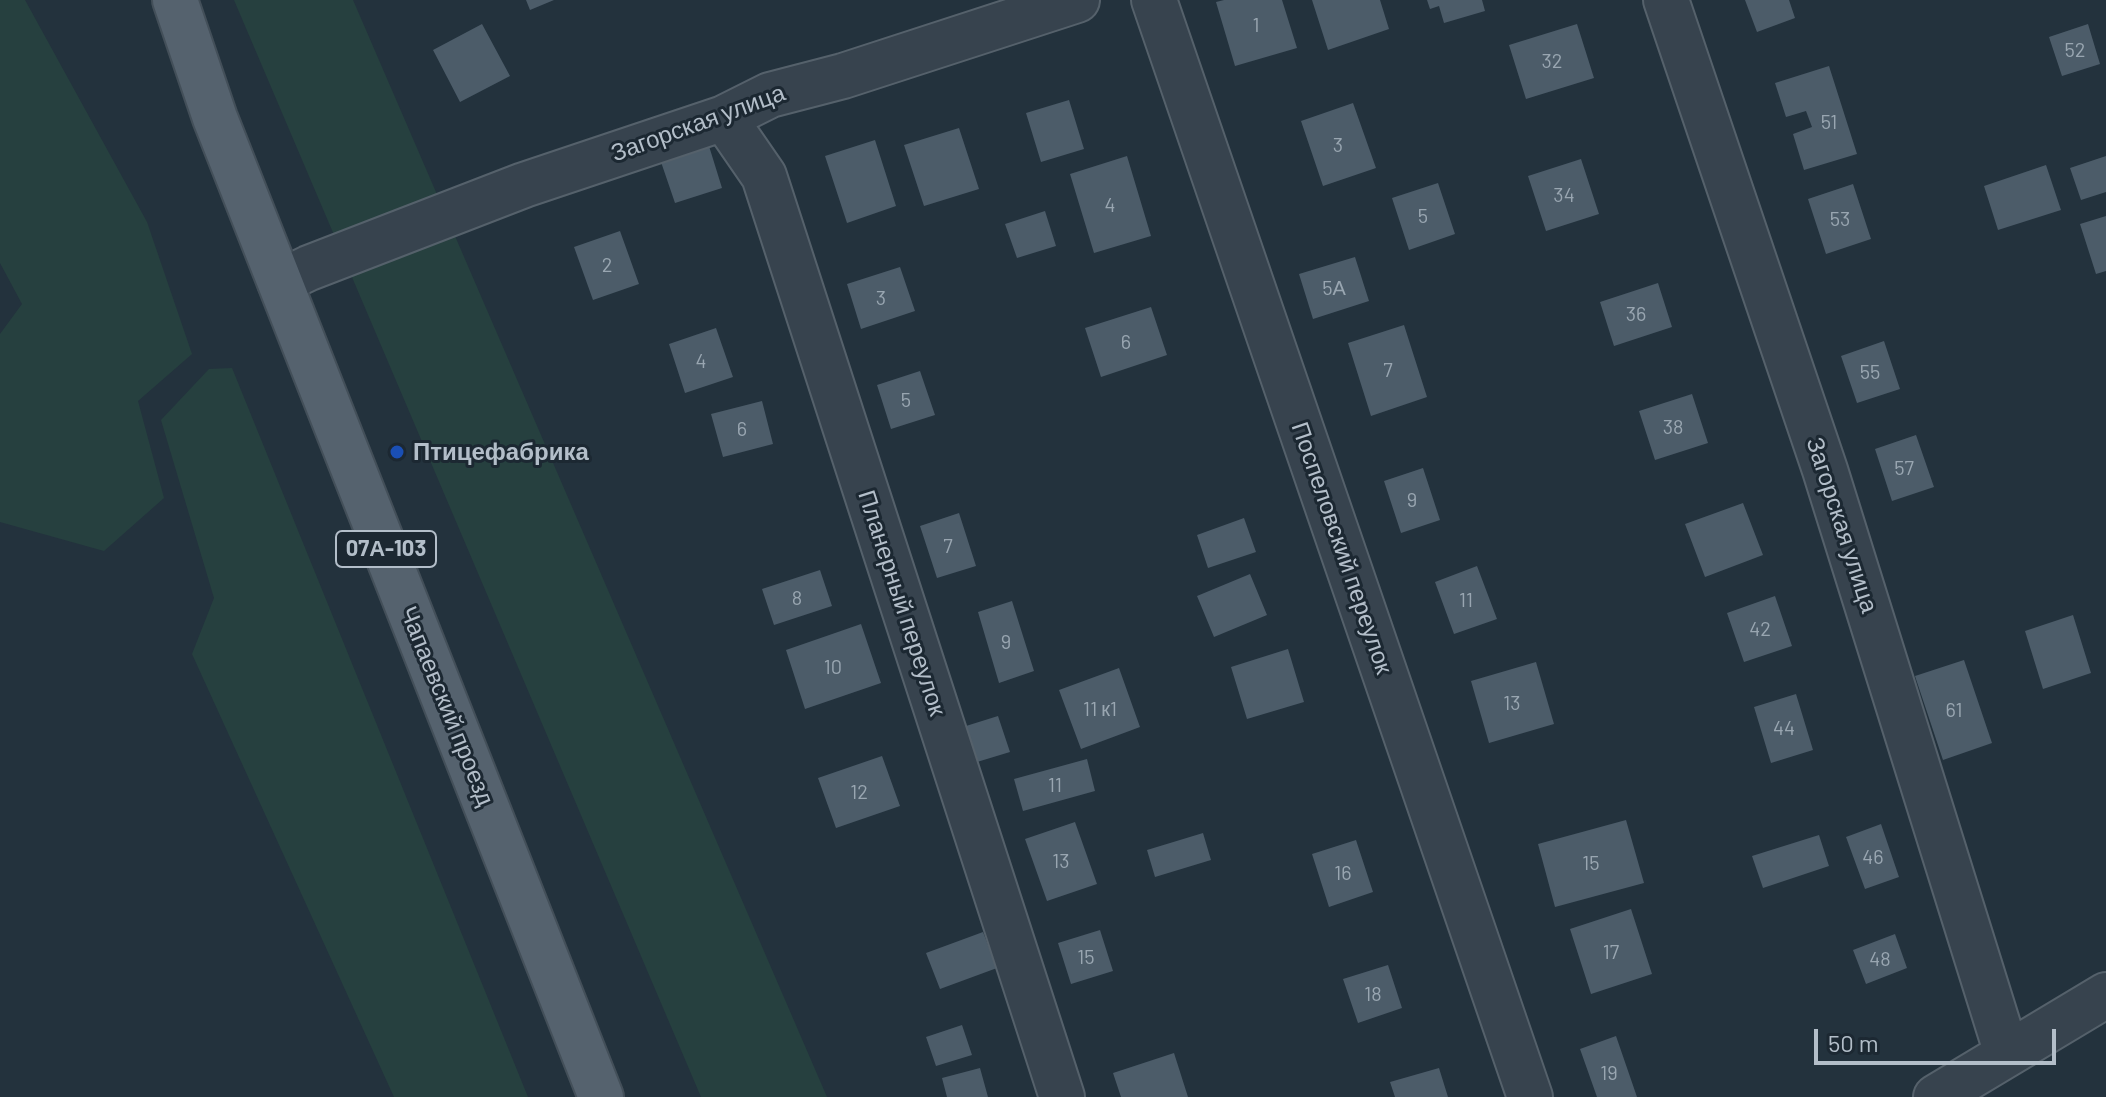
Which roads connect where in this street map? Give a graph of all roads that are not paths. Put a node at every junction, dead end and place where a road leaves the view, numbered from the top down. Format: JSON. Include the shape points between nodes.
{"nodes":[{"id":1,"x":175,"y":0,"type":"edge"},
{"id":2,"x":1077,"y":0,"type":"edge"},
{"id":3,"x":1154,"y":0,"type":"edge"},
{"id":4,"x":1666,"y":0,"type":"edge"},
{"id":5,"x":724,"y":118,"type":"junction"},
{"id":6,"x":280,"y":282,"type":"junction"},
{"id":7,"x":2106,"y":995,"type":"edge"},
{"id":8,"x":2007,"y":1054,"type":"junction"},
{"id":9,"x":601,"y":1097,"type":"edge"},
{"id":10,"x":1062,"y":1097,"type":"edge"},
{"id":11,"x":1530,"y":1097,"type":"edge"},
{"id":12,"x":1936,"y":1097,"type":"edge"}],
"edges":[{"from":1,"to":6,"type":"main road","name":"Чапаевский проезд","number":"07А-103"},
{"from":2,"to":5,"type":"street","name":"Загорская улица","via":[[770,95]]},
{"from":3,"to":11,"type":"street","name":"Поспеловский переулок"},
{"from":4,"to":8,"type":"street","name":"Загорская улица","via":[[1825,470]]},
{"from":5,"to":6,"type":"street","name":"Загорская улица","via":[[524,185]]},
{"from":5,"to":10,"type":"street","name":"Планерный переулок","via":[[764,176]]},
{"from":6,"to":9,"type":"main road","name":"Чапаевский проезд","number":"07А-103"},
{"from":7,"to":8,"type":"street"},
{"from":8,"to":12,"type":"street"}]}
